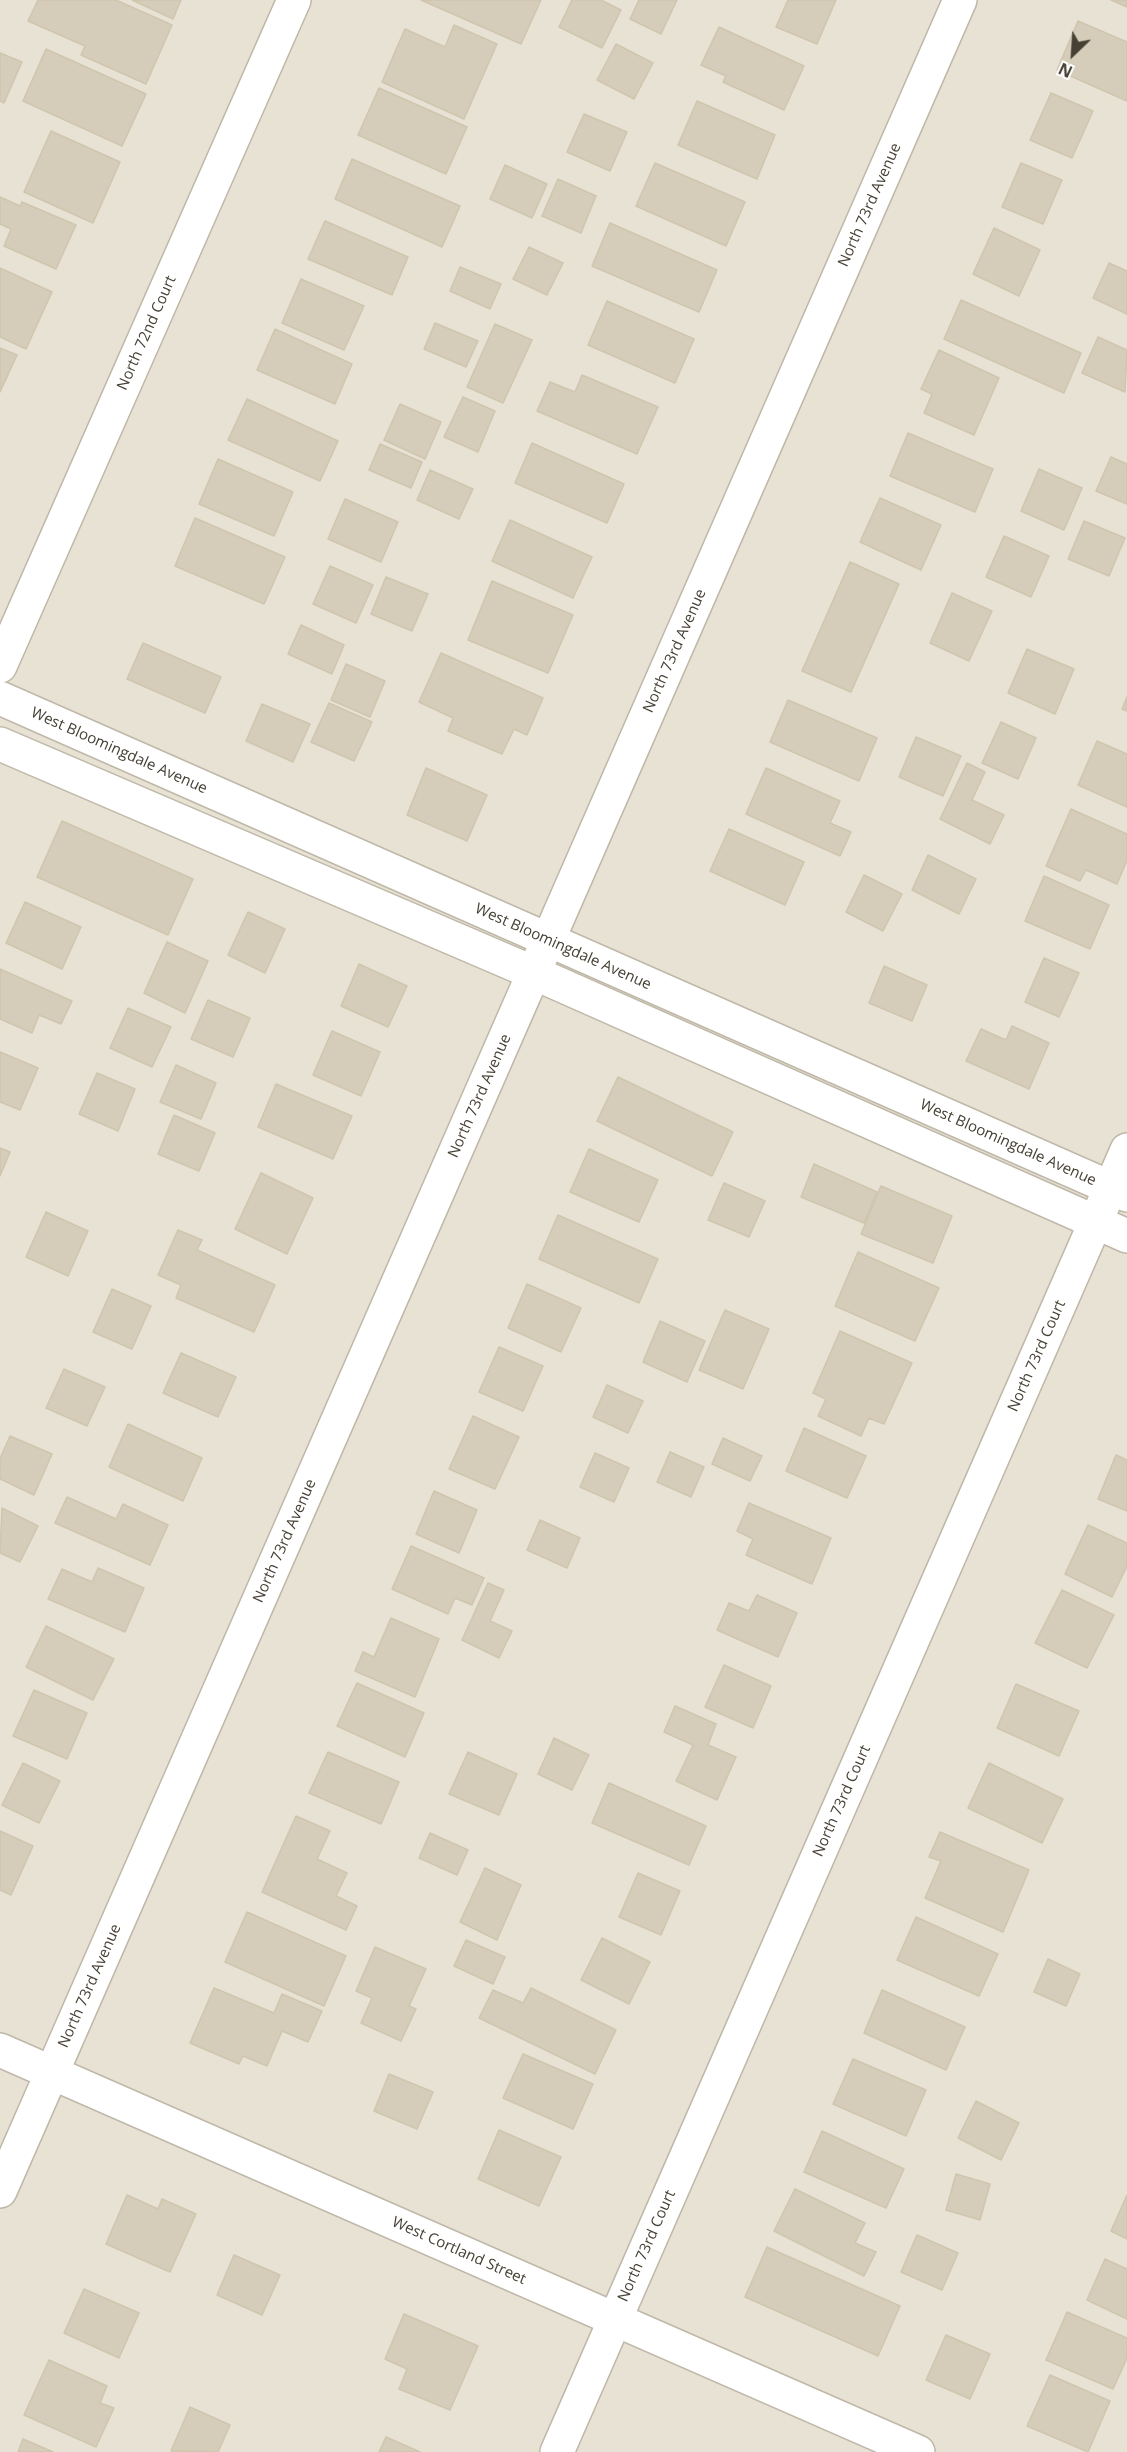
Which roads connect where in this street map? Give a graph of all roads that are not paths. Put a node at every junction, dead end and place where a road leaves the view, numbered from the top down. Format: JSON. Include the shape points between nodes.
{"nodes":[{"id":1,"x":294,"y":0,"type":"edge"},
{"id":2,"x":960,"y":0,"type":"edge"},
{"id":3,"x":0,"y":666,"type":"edge"},
{"id":4,"x":0,"y":698,"type":"edge"},
{"id":5,"x":0,"y":744,"type":"edge"},
{"id":6,"x":548,"y":941,"type":"junction"},
{"id":7,"x":534,"y":973,"type":"junction"},
{"id":8,"x":1127,"y":1149,"type":"edge"},
{"id":9,"x":1119,"y":1191,"type":"edge"},
{"id":10,"x":1095,"y":1222,"type":"junction"},
{"id":11,"x":1127,"y":1236,"type":"edge"},
{"id":12,"x":0,"y":2050,"type":"edge"},
{"id":13,"x":52,"y":2072,"type":"junction"},
{"id":14,"x":0,"y":2191,"type":"edge"},
{"id":15,"x":615,"y":2319,"type":"junction"},
{"id":16,"x":557,"y":2452,"type":"edge"},
{"id":17,"x":918,"y":2452,"type":"edge"}],
"edges":[{"from":1,"to":3,"type":"street","name":"North 72nd Court"},
{"from":2,"to":6,"type":"street","name":"North 73rd Avenue"},
{"from":4,"to":6,"type":"street","name":"West Bloomingdale Avenue"},
{"from":5,"to":7,"type":"street"},
{"from":6,"to":7,"type":"street","name":"North 73rd Avenue"},
{"from":6,"to":9,"type":"street","name":"West Bloomingdale Avenue"},
{"from":7,"to":10,"type":"street"},
{"from":7,"to":13,"type":"street","name":"North 73rd Avenue"},
{"from":8,"to":9,"type":"street","name":"North 73rd Court"},
{"from":9,"to":10,"type":"street","name":"North 73rd Court"},
{"from":10,"to":11,"type":"street"},
{"from":10,"to":15,"type":"street","name":"North 73rd Court"},
{"from":12,"to":13,"type":"street","name":"West Cortland Street"},
{"from":13,"to":14,"type":"street","name":"North 73rd Avenue"},
{"from":13,"to":15,"type":"street","name":"West Cortland Street"},
{"from":15,"to":16,"type":"street","name":"North 73rd Court"},
{"from":15,"to":17,"type":"street","name":"West Cortland Street"}]}
